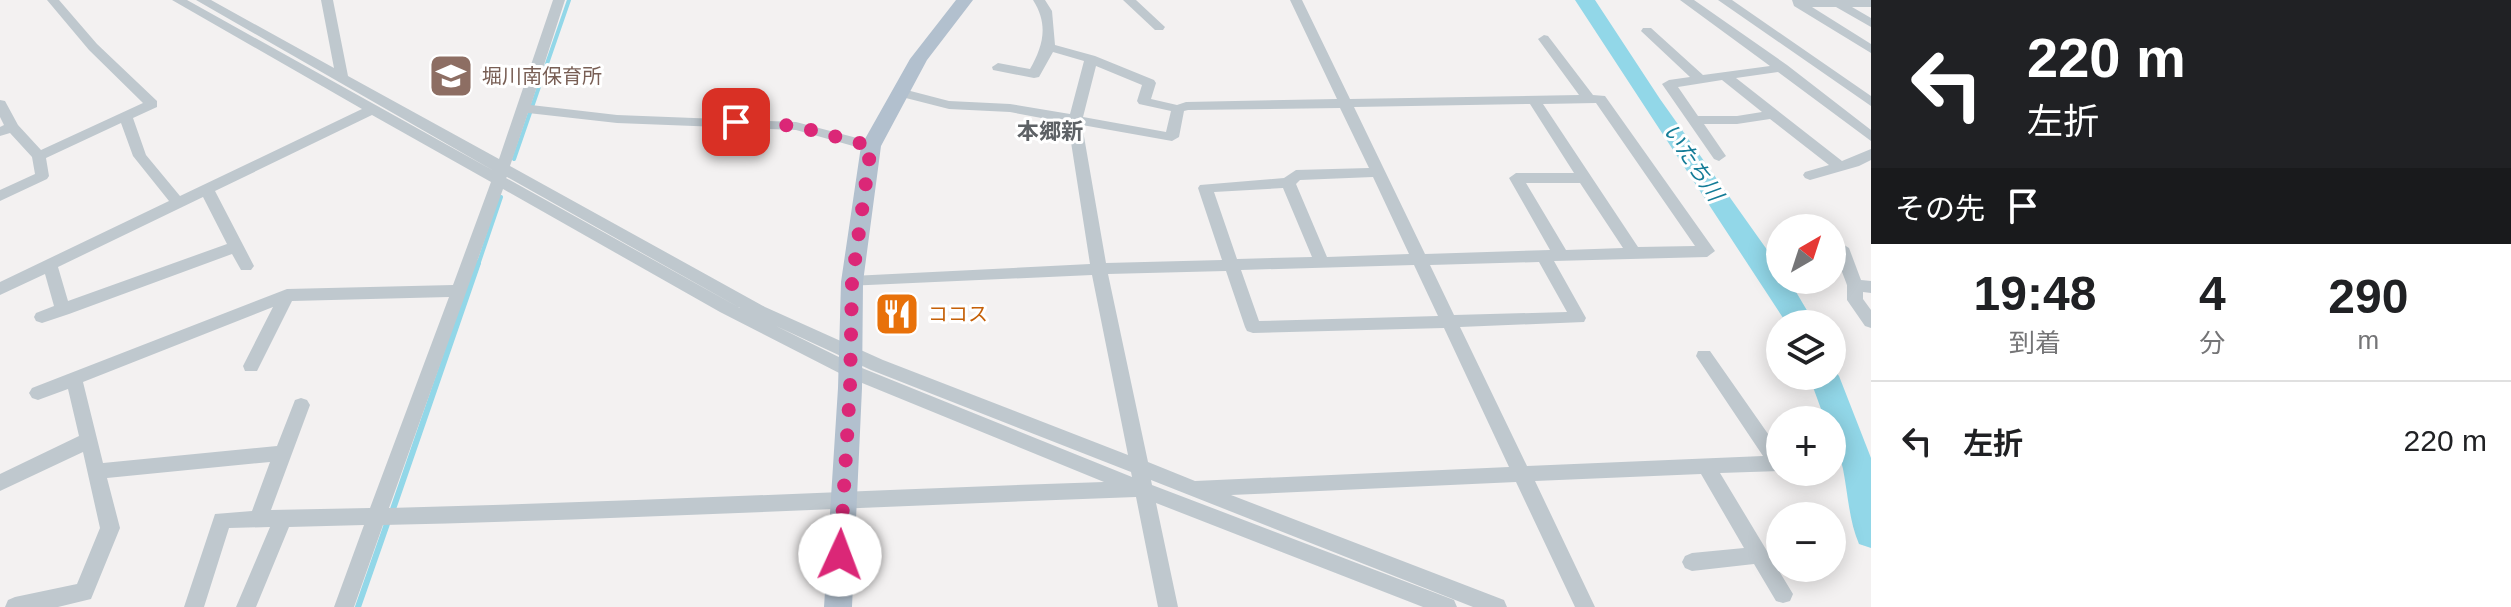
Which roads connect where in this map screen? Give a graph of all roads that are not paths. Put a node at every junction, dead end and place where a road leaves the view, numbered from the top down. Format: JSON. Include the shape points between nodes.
{"nodes":[{"id":1,"x":53,"y":0,"type":"edge"},
{"id":2,"x":178,"y":0,"type":"edge"},
{"id":3,"x":202,"y":0,"type":"edge"},
{"id":4,"x":327,"y":0,"type":"edge"},
{"id":5,"x":559,"y":0,"type":"edge"},
{"id":6,"x":965,"y":0,"type":"edge"},
{"id":7,"x":1039,"y":0,"type":"edge"},
{"id":8,"x":1129,"y":0,"type":"edge"},
{"id":9,"x":1296,"y":0,"type":"edge"},
{"id":10,"x":1686,"y":0,"type":"edge"},
{"id":11,"x":1724,"y":0,"type":"edge"},
{"id":12,"x":1797,"y":0,"type":"edge"},
{"id":13,"x":1837,"y":2,"type":"edge"},
{"id":14,"x":1871,"y":3,"type":"edge"},
{"id":15,"x":1871,"y":23,"type":"edge"},
{"id":16,"x":1159,"y":27,"type":"dead end"},
{"id":17,"x":1647,"y":31,"type":"dead end"},
{"id":18,"x":1544,"y":39,"type":"dead end"},
{"id":19,"x":1049,"y":47,"type":"junction"},
{"id":20,"x":1871,"y":49,"type":"edge"},
{"id":21,"x":1091,"y":59,"type":"junction"},
{"id":22,"x":998,"y":67,"type":"dead end"},
{"id":23,"x":1782,"y":68,"type":"junction"},
{"id":24,"x":1725,"y":76,"type":"junction"},
{"id":25,"x":342,"y":77,"type":"junction"},
{"id":26,"x":1700,"y":79,"type":"junction"},
{"id":27,"x":1871,"y":80,"type":"edge"},
{"id":28,"x":1848,"y":85,"type":"junction"},
{"id":29,"x":899,"y":92,"type":"junction"},
{"id":30,"x":1533,"y":99,"type":"junction"},
{"id":31,"x":1589,"y":99,"type":"junction"},
{"id":32,"x":1344,"y":102,"type":"junction"},
{"id":33,"x":1871,"y":102,"type":"edge"},
{"id":34,"x":0,"y":104,"type":"edge"},
{"id":35,"x":373,"y":109,"type":"junction"},
{"id":36,"x":524,"y":109,"type":"junction"},
{"id":37,"x":1178,"y":109,"type":"junction"},
{"id":38,"x":1773,"y":114,"type":"junction"},
{"id":39,"x":126,"y":117,"type":"junction"},
{"id":40,"x":1694,"y":120,"type":"junction"},
{"id":41,"x":1075,"y":122,"type":"junction"},
{"id":42,"x":6,"y":130,"type":"edge"},
{"id":43,"x":1871,"y":137,"type":"edge"},
{"id":44,"x":871,"y":146,"type":"junction"},
{"id":45,"x":1871,"y":154,"type":"edge"},
{"id":46,"x":39,"y":156,"type":"junction"},
{"id":47,"x":1719,"y":156,"type":"dead end"},
{"id":48,"x":1840,"y":167,"type":"junction"},
{"id":49,"x":1378,"y":172,"type":"junction"},
{"id":50,"x":501,"y":174,"type":"junction"},
{"id":51,"x":1810,"y":175,"type":"dead end"},
{"id":52,"x":1584,"y":178,"type":"junction"},
{"id":53,"x":1288,"y":183,"type":"junction"},
{"id":54,"x":206,"y":189,"type":"junction"},
{"id":55,"x":0,"y":196,"type":"edge"},
{"id":56,"x":178,"y":203,"type":"junction"},
{"id":57,"x":236,"y":247,"type":"junction"},
{"id":58,"x":1634,"y":253,"type":"junction"},
{"id":59,"x":1543,"y":255,"type":"junction"},
{"id":60,"x":1561,"y":255,"type":"junction"},
{"id":61,"x":1846,"y":257,"type":"edge"},
{"id":62,"x":1420,"y":259,"type":"junction"},
{"id":63,"x":1322,"y":262,"type":"junction"},
{"id":64,"x":50,"y":265,"type":"junction"},
{"id":65,"x":1229,"y":265,"type":"junction"},
{"id":66,"x":246,"y":266,"type":"dead end"},
{"id":67,"x":1099,"y":269,"type":"junction"},
{"id":68,"x":852,"y":282,"type":"junction"},
{"id":69,"x":1863,"y":286,"type":"edge"},
{"id":70,"x":0,"y":289,"type":"edge"},
{"id":71,"x":457,"y":291,"type":"junction"},
{"id":72,"x":287,"y":295,"type":"junction"},
{"id":73,"x":63,"y":310,"type":"junction"},
{"id":74,"x":42,"y":317,"type":"dead end"},
{"id":75,"x":1450,"y":319,"type":"junction"},
{"id":76,"x":1871,"y":322,"type":"edge"},
{"id":77,"x":1704,"y":356,"type":"dead end"},
{"id":78,"x":850,"y":363,"type":"junction"},
{"id":79,"x":251,"y":366,"type":"dead end"},
{"id":80,"x":74,"y":379,"type":"junction"},
{"id":81,"x":38,"y":393,"type":"dead end"},
{"id":82,"x":301,"y":405,"type":"dead end"},
{"id":83,"x":89,"y":440,"type":"junction"},
{"id":84,"x":1766,"y":444,"type":"edge"},
{"id":85,"x":283,"y":453,"type":"junction"},
{"id":86,"x":1766,"y":463,"type":"edge"},
{"id":87,"x":1705,"y":465,"type":"junction"},
{"id":88,"x":97,"y":471,"type":"junction"},
{"id":89,"x":1522,"y":472,"type":"junction"},
{"id":90,"x":1140,"y":480,"type":"junction"},
{"id":91,"x":0,"y":483,"type":"edge"},
{"id":92,"x":1191,"y":488,"type":"junction"},
{"id":93,"x":842,"y":499,"type":"junction"},
{"id":94,"x":377,"y":514,"type":"junction"},
{"id":95,"x":283,"y":518,"type":"junction"},
{"id":96,"x":258,"y":519,"type":"junction"},
{"id":97,"x":1760,"y":555,"type":"junction"},
{"id":98,"x":1692,"y":562,"type":"dead end"},
{"id":99,"x":1783,"y":594,"type":"dead end"},
{"id":100,"x":344,"y":606,"type":"edge"},
{"id":101,"x":15,"y":607,"type":"edge"},
{"id":102,"x":194,"y":607,"type":"edge"},
{"id":103,"x":246,"y":607,"type":"edge"},
{"id":104,"x":334,"y":607,"type":"edge"},
{"id":105,"x":838,"y":607,"type":"edge"},
{"id":106,"x":1168,"y":607,"type":"edge"},
{"id":107,"x":1447,"y":607,"type":"edge"},
{"id":108,"x":1497,"y":607,"type":"edge"},
{"id":109,"x":1585,"y":607,"type":"edge"}],
"edges":[{"from":1,"to":39,"type":"street","via":[[152,104]]},
{"from":2,"to":35,"type":"street"},
{"from":3,"to":25,"type":"street"},
{"from":4,"to":25,"type":"street"},
{"from":5,"to":36,"type":"street"},
{"from":6,"to":29,"type":"main road"},
{"from":7,"to":19,"type":"street","via":[[1046,11]]},
{"from":8,"to":16,"type":"street"},
{"from":9,"to":32,"type":"street"},
{"from":10,"to":23,"type":"street"},
{"from":11,"to":28,"type":"street"},
{"from":12,"to":13,"type":"street"},
{"from":12,"to":20,"type":"street"},
{"from":13,"to":14,"type":"street"},
{"from":13,"to":15,"type":"street"},
{"from":17,"to":26,"type":"street"},
{"from":18,"to":31,"type":"street"},
{"from":19,"to":21,"type":"street"},
{"from":19,"to":22,"type":"street","via":[[1034,74]]},
{"from":21,"to":37,"type":"street","via":[[1149,83],[1144,101]]},
{"from":21,"to":41,"type":"street"},
{"from":23,"to":24,"type":"street"},
{"from":23,"to":43,"type":"street"},
{"from":24,"to":26,"type":"street"},
{"from":24,"to":38,"type":"street"},
{"from":25,"to":50,"type":"street"},
{"from":26,"to":40,"type":"street","via":[[1669,84]]},
{"from":27,"to":28,"type":"street"},
{"from":28,"to":33,"type":"street"},
{"from":29,"to":41,"type":"street","via":[[949,105],[1010,108]]},
{"from":29,"to":44,"type":"main road"},
{"from":30,"to":31,"type":"street"},
{"from":30,"to":32,"type":"street"},
{"from":30,"to":52,"type":"street"},
{"from":31,"to":58,"type":"street","via":[[1600,99],[1707,251]]},
{"from":32,"to":37,"type":"street"},
{"from":32,"to":49,"type":"street"},
{"from":34,"to":42,"type":"street"},
{"from":35,"to":50,"type":"street"},
{"from":35,"to":54,"type":"street"},
{"from":36,"to":44,"type":"street","via":[[617,119],[796,126]]},
{"from":36,"to":50,"type":"street"},
{"from":37,"to":41,"type":"street","via":[[1172,137]]},
{"from":38,"to":40,"type":"street"},
{"from":38,"to":48,"type":"street"},
{"from":39,"to":46,"type":"street"},
{"from":39,"to":56,"type":"street","via":[[140,156]]},
{"from":40,"to":47,"type":"street"},
{"from":41,"to":67,"type":"street"},
{"from":42,"to":46,"type":"street"},
{"from":44,"to":68,"type":"main road"},
{"from":45,"to":48,"type":"street"},
{"from":46,"to":55,"type":"street","via":[[42,176]]},
{"from":48,"to":51,"type":"street"},
{"from":49,"to":53,"type":"street","via":[[1296,175]]},
{"from":49,"to":62,"type":"street"},
{"from":50,"to":71,"type":"street"},
{"from":50,"to":78,"type":"street"},
{"from":52,"to":58,"type":"street"},
{"from":52,"to":60,"type":"street","via":[[1516,178]]},
{"from":53,"to":63,"type":"street"},
{"from":53,"to":65,"type":"street","via":[[1205,188]]},
{"from":54,"to":56,"type":"street"},
{"from":54,"to":57,"type":"street"},
{"from":56,"to":64,"type":"street"},
{"from":57,"to":66,"type":"street"},
{"from":57,"to":73,"type":"street"},
{"from":58,"to":60,"type":"street"},
{"from":59,"to":60,"type":"street"},
{"from":59,"to":62,"type":"street"},
{"from":59,"to":75,"type":"street","via":[[1578,318]]},
{"from":61,"to":69,"type":"street"},
{"from":62,"to":63,"type":"street"},
{"from":62,"to":75,"type":"street"},
{"from":63,"to":65,"type":"street"},
{"from":64,"to":70,"type":"street"},
{"from":64,"to":73,"type":"street"},
{"from":65,"to":67,"type":"street"},
{"from":65,"to":75,"type":"street","via":[[1253,327]]},
{"from":67,"to":68,"type":"street"},
{"from":67,"to":90,"type":"street"},
{"from":68,"to":78,"type":"main road"},
{"from":69,"to":76,"type":"street","via":[[1855,300]]},
{"from":71,"to":72,"type":"street"},
{"from":71,"to":94,"type":"street"},
{"from":72,"to":79,"type":"street"},
{"from":72,"to":80,"type":"street"},
{"from":73,"to":74,"type":"street"},
{"from":75,"to":89,"type":"street"},
{"from":77,"to":84,"type":"street"},
{"from":78,"to":90,"type":"street"},
{"from":78,"to":93,"type":"main road"},
{"from":80,"to":81,"type":"street"},
{"from":80,"to":83,"type":"street"},
{"from":82,"to":85,"type":"street"},
{"from":83,"to":88,"type":"street"},
{"from":83,"to":91,"type":"street"},
{"from":85,"to":88,"type":"street"},
{"from":85,"to":96,"type":"street"},
{"from":86,"to":87,"type":"street"},
{"from":87,"to":89,"type":"street"},
{"from":87,"to":97,"type":"street"},
{"from":88,"to":101,"type":"street","via":[[110,528],[84,592]]},
{"from":89,"to":92,"type":"street"},
{"from":89,"to":109,"type":"street"},
{"from":90,"to":92,"type":"street"},
{"from":90,"to":93,"type":"street"},
{"from":90,"to":106,"type":"street"},
{"from":90,"to":107,"type":"street"},
{"from":92,"to":108,"type":"street"},
{"from":93,"to":94,"type":"street","via":[[618,511]]},
{"from":93,"to":105,"type":"main road"},
{"from":94,"to":95,"type":"street"},
{"from":94,"to":100,"type":"street"},
{"from":95,"to":96,"type":"street"},
{"from":95,"to":103,"type":"street"},
{"from":96,"to":102,"type":"street","via":[[222,520]]},
{"from":97,"to":98,"type":"street"},
{"from":97,"to":99,"type":"street"},
{"from":100,"to":104,"type":"street"}]}
